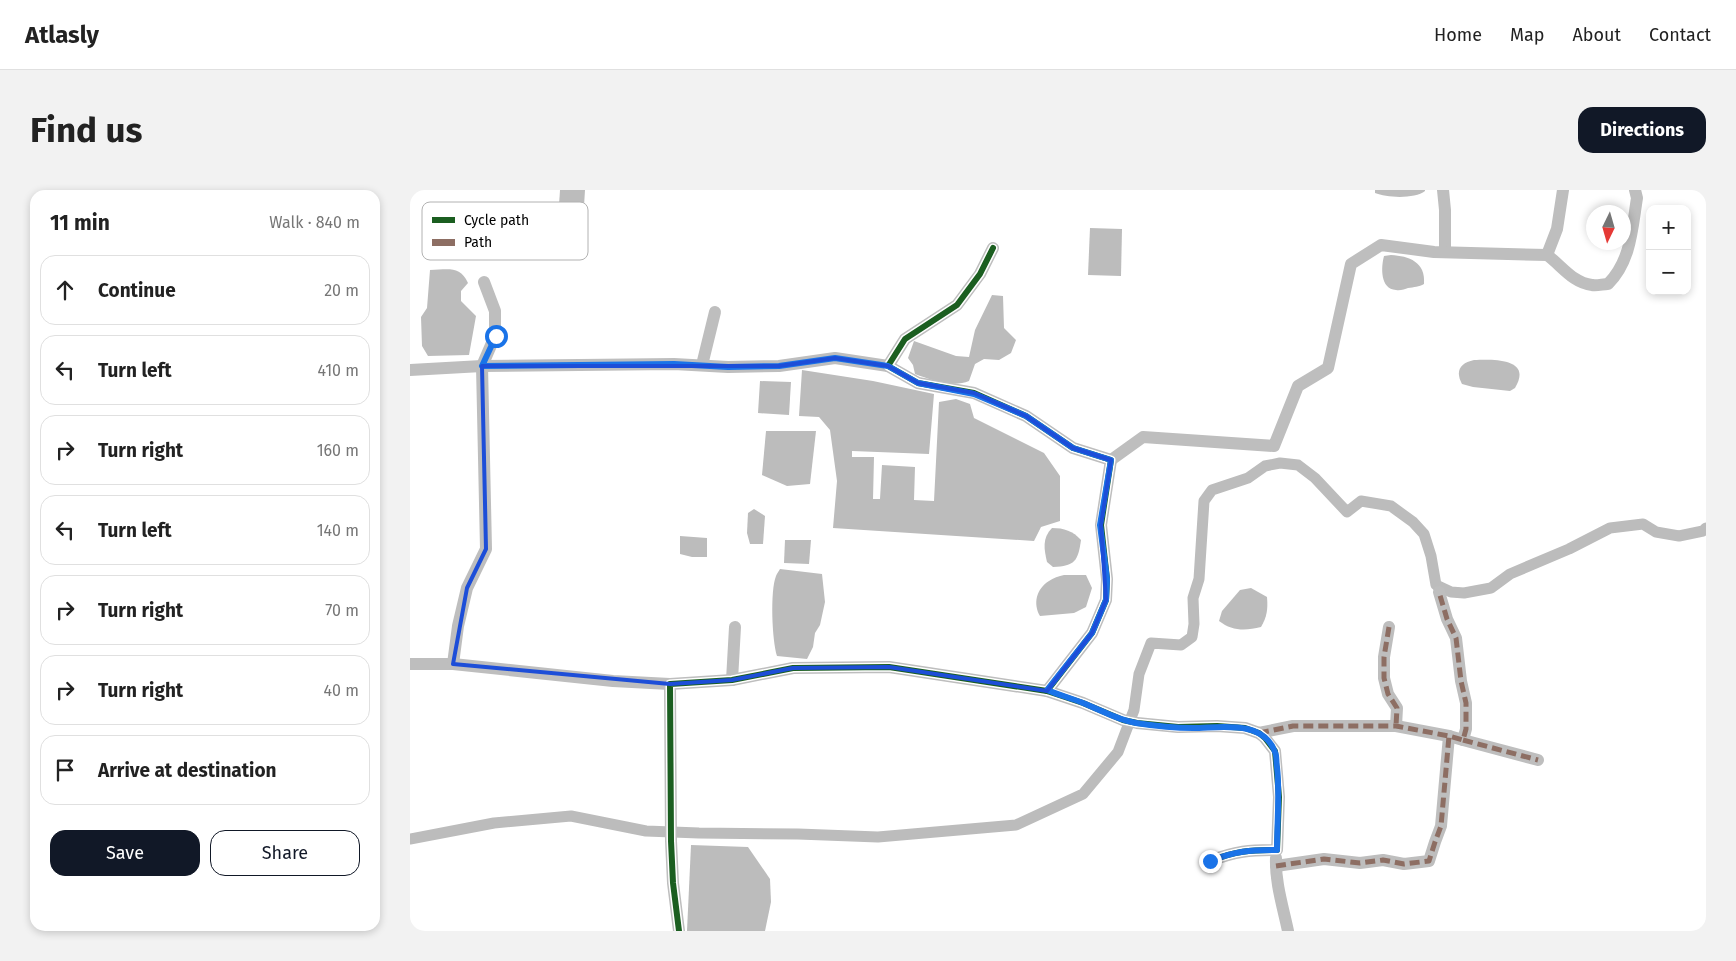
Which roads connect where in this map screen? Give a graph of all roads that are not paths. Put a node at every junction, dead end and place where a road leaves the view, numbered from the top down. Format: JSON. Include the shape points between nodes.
{"nodes":[{"id":1,"x":1443,"y":190,"type":"edge"},
{"id":2,"x":1563,"y":190,"type":"edge"},
{"id":3,"x":1635,"y":190,"type":"edge"},
{"id":4,"x":993,"y":248,"type":"dead end"},
{"id":5,"x":1445,"y":252,"type":"junction"},
{"id":6,"x":1542,"y":255,"type":"junction"},
{"id":7,"x":484,"y":282,"type":"dead end"},
{"id":8,"x":715,"y":312,"type":"dead end"},
{"id":9,"x":702,"y":365,"type":"junction"},
{"id":10,"x":482,"y":366,"type":"junction"},
{"id":11,"x":888,"y":366,"type":"junction"},
{"id":12,"x":410,"y":370,"type":"edge"},
{"id":13,"x":1111,"y":460,"type":"junction"},
{"id":14,"x":1439,"y":592,"type":"dead end"},
{"id":15,"x":735,"y":627,"type":"dead end"},
{"id":16,"x":1389,"y":627,"type":"dead end"},
{"id":17,"x":410,"y":664,"type":"edge"},
{"id":18,"x":453,"y":664,"type":"junction"},
{"id":19,"x":732,"y":680,"type":"junction"},
{"id":20,"x":670,"y":684,"type":"junction"},
{"id":21,"x":1047,"y":690,"type":"junction"},
{"id":22,"x":1396,"y":726,"type":"junction"},
{"id":23,"x":1259,"y":733,"type":"junction"},
{"id":24,"x":1449,"y":736,"type":"junction"},
{"id":25,"x":1463,"y":740,"type":"junction"},
{"id":26,"x":1538,"y":760,"type":"dead end"},
{"id":27,"x":1277,"y":850,"type":"junction"},
{"id":28,"x":1210,"y":861,"type":"dead end"},
{"id":29,"x":1276,"y":866,"type":"junction"},
{"id":30,"x":679,"y":931,"type":"edge"},
{"id":31,"x":1288,"y":931,"type":"edge"}],
"edges":[{"from":1,"to":5,"type":"street"},
{"from":2,"to":6,"type":"street","via":[[1557,229]]},
{"from":3,"to":6,"type":"street","via":[[1637,198],[1627,256],[1608,284],[1593,286],[1579,281],[1557,262]]},
{"from":4,"to":11,"type":"street","via":[[980,274],[957,306],[905,339]]},
{"from":5,"to":6,"type":"street"},
{"from":5,"to":13,"type":"street","via":[[1381,245],[1352,264],[1328,368],[1298,386],[1274,446],[1144,436]]},
{"from":7,"to":10,"type":"street","via":[[495,311],[496,336]]},
{"from":8,"to":9,"type":"street"},
{"from":9,"to":10,"type":"street"},
{"from":9,"to":11,"type":"street","via":[[779,366],[835,358]]},
{"from":10,"to":12,"type":"street"},
{"from":10,"to":18,"type":"street","via":[[486,549],[467,588]]},
{"from":11,"to":13,"type":"street","via":[[918,383],[974,394],[1026,416],[1073,448]]},
{"from":13,"to":21,"type":"street","via":[[1100,525],[1107,579],[1106,600],[1092,633]]},
{"from":14,"to":25,"type":"street","via":[[1456,638],[1466,702]]},
{"from":15,"to":19,"type":"street"},
{"from":16,"to":22,"type":"street","via":[[1384,678],[1388,694],[1397,708]]},
{"from":17,"to":18,"type":"street"},
{"from":18,"to":20,"type":"street"},
{"from":19,"to":20,"type":"street"},
{"from":19,"to":21,"type":"street","via":[[793,668],[889,667]]},
{"from":20,"to":30,"type":"street","via":[[671,841]]},
{"from":21,"to":23,"type":"street","via":[[1137,723],[1245,728]]},
{"from":22,"to":23,"type":"street","via":[[1293,726]]},
{"from":22,"to":24,"type":"street"},
{"from":23,"to":27,"type":"street","via":[[1275,751],[1279,797]]},
{"from":24,"to":25,"type":"street"},
{"from":24,"to":29,"type":"street","via":[[1441,826],[1429,860],[1404,864],[1324,858]]},
{"from":25,"to":26,"type":"street"},
{"from":27,"to":28,"type":"street","via":[[1248,850]]},
{"from":27,"to":29,"type":"street"},
{"from":29,"to":31,"type":"street"}]}
